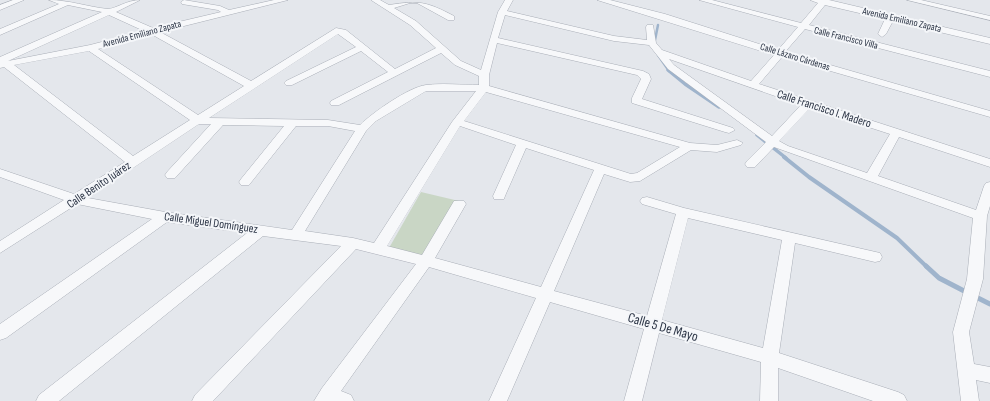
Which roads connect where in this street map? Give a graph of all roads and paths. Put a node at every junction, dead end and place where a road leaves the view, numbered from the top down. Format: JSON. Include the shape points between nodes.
{"nodes":[{"id":1,"x":20,"y":0,"type":"edge"},
{"id":2,"x":53,"y":0,"type":"edge"},
{"id":3,"x":80,"y":0,"type":"edge"},
{"id":4,"x":136,"y":0,"type":"edge"},
{"id":5,"x":284,"y":0,"type":"edge"},
{"id":6,"x":376,"y":0,"type":"edge"},
{"id":7,"x":506,"y":0,"type":"edge"},
{"id":8,"x":601,"y":0,"type":"edge"},
{"id":9,"x":703,"y":0,"type":"edge"},
{"id":10,"x":814,"y":0,"type":"edge"},
{"id":11,"x":911,"y":0,"type":"edge"},
{"id":12,"x":824,"y":1,"type":"edge"},
{"id":13,"x":185,"y":2,"type":"dead end"},
{"id":14,"x":69,"y":3,"type":"junction"},
{"id":15,"x":390,"y":7,"type":"junction"},
{"id":16,"x":0,"y":8,"type":"edge"},
{"id":17,"x":107,"y":12,"type":"junction"},
{"id":18,"x":502,"y":12,"type":"junction"},
{"id":19,"x":228,"y":13,"type":"junction"},
{"id":20,"x":450,"y":18,"type":"dead end"},
{"id":21,"x":890,"y":18,"type":"junction"},
{"id":22,"x":990,"y":18,"type":"edge"},
{"id":23,"x":802,"y":26,"type":"junction"},
{"id":24,"x":650,"y":27,"type":"dead end"},
{"id":25,"x":152,"y":31,"type":"junction"},
{"id":26,"x":0,"y":32,"type":"edge"},
{"id":27,"x":882,"y":34,"type":"dead end"},
{"id":28,"x":493,"y":40,"type":"junction"},
{"id":29,"x":990,"y":41,"type":"edge"},
{"id":30,"x":650,"y":43,"type":"junction"},
{"id":31,"x":362,"y":47,"type":"junction"},
{"id":32,"x":91,"y":48,"type":"junction"},
{"id":33,"x":441,"y":49,"type":"junction"},
{"id":34,"x":659,"y":52,"type":"junction"},
{"id":35,"x":781,"y":54,"type":"junction"},
{"id":36,"x":2,"y":64,"type":"edge"},
{"id":37,"x":395,"y":72,"type":"junction"},
{"id":38,"x":990,"y":74,"type":"edge"},
{"id":39,"x":484,"y":75,"type":"junction"},
{"id":40,"x":289,"y":83,"type":"dead end"},
{"id":41,"x":753,"y":85,"type":"junction"},
{"id":42,"x":252,"y":86,"type":"junction"},
{"id":43,"x":484,"y":88,"type":"junction"},
{"id":44,"x":335,"y":103,"type":"dead end"},
{"id":45,"x":808,"y":104,"type":"junction"},
{"id":46,"x":990,"y":114,"type":"edge"},
{"id":47,"x":199,"y":121,"type":"junction"},
{"id":48,"x":220,"y":121,"type":"junction"},
{"id":49,"x":293,"y":122,"type":"junction"},
{"id":50,"x":457,"y":122,"type":"junction"},
{"id":51,"x":362,"y":129,"type":"junction"},
{"id":52,"x":729,"y":130,"type":"dead end"},
{"id":53,"x":896,"y":133,"type":"junction"},
{"id":54,"x":523,"y":142,"type":"junction"},
{"id":55,"x":773,"y":142,"type":"junction"},
{"id":56,"x":737,"y":143,"type":"dead end"},
{"id":57,"x":689,"y":146,"type":"junction"},
{"id":58,"x":133,"y":162,"type":"junction"},
{"id":59,"x":990,"y":163,"type":"edge"},
{"id":60,"x":751,"y":164,"type":"dead end"},
{"id":61,"x":600,"y":170,"type":"junction"},
{"id":62,"x":0,"y":172,"type":"edge"},
{"id":63,"x":171,"y":175,"type":"dead end"},
{"id":64,"x":871,"y":177,"type":"junction"},
{"id":65,"x":245,"y":182,"type":"dead end"},
{"id":66,"x":990,"y":186,"type":"edge"},
{"id":67,"x":499,"y":196,"type":"dead end"},
{"id":68,"x":77,"y":200,"type":"junction"},
{"id":69,"x":647,"y":201,"type":"dead end"},
{"id":70,"x":459,"y":204,"type":"dead end"},
{"id":71,"x":684,"y":212,"type":"junction"},
{"id":72,"x":980,"y":216,"type":"junction"},
{"id":73,"x":165,"y":217,"type":"junction"},
{"id":74,"x":261,"y":230,"type":"junction"},
{"id":75,"x":296,"y":235,"type":"junction"},
{"id":76,"x":788,"y":238,"type":"junction"},
{"id":77,"x":353,"y":243,"type":"junction"},
{"id":78,"x":0,"y":248,"type":"edge"},
{"id":79,"x":378,"y":249,"type":"junction"},
{"id":80,"x":875,"y":257,"type":"dead end"},
{"id":81,"x":426,"y":261,"type":"junction"},
{"id":82,"x":546,"y":294,"type":"junction"},
{"id":83,"x":652,"y":325,"type":"junction"},
{"id":84,"x":0,"y":333,"type":"edge"},
{"id":85,"x":770,"y":357,"type":"junction"},
{"id":86,"x":966,"y":370,"type":"junction"},
{"id":87,"x":990,"y":375,"type":"edge"},
{"id":88,"x":326,"y":398,"type":"edge"},
{"id":89,"x":45,"y":401,"type":"edge"},
{"id":90,"x":201,"y":401,"type":"edge"},
{"id":91,"x":345,"y":401,"type":"edge"},
{"id":92,"x":498,"y":401,"type":"edge"},
{"id":93,"x":633,"y":401,"type":"edge"},
{"id":94,"x":769,"y":401,"type":"edge"},
{"id":95,"x":898,"y":401,"type":"edge"},
{"id":96,"x":970,"y":401,"type":"edge"}],
"edges":[{"from":1,"to":16,"type":"street"},
{"from":2,"to":14,"type":"street"},
{"from":3,"to":14,"type":"street"},
{"from":4,"to":17,"type":"street"},
{"from":5,"to":19,"type":"street","name":"Avenida Emiliano Zapata"},
{"from":6,"to":15,"type":"street"},
{"from":7,"to":18,"type":"street"},
{"from":8,"to":35,"type":"street","name":"Calle Lázaro Cárdenas","via":[[662,16]]},
{"from":9,"to":23,"type":"street","name":"Calle Francisco Villa"},
{"from":10,"to":12,"type":"street","name":"Avenida Emiliano Zapata"},
{"from":11,"to":22,"type":"street"},
{"from":12,"to":21,"type":"street","name":"Avenida Emiliano Zapata"},
{"from":12,"to":23,"type":"street"},
{"from":13,"to":19,"type":"street","via":[[220,8]]},
{"from":14,"to":17,"type":"street"},
{"from":14,"to":26,"type":"street"},
{"from":15,"to":20,"type":"street","via":[[418,1]]},
{"from":15,"to":33,"type":"street","via":[[413,23]]},
{"from":17,"to":25,"type":"street"},
{"from":17,"to":36,"type":"street"},
{"from":18,"to":28,"type":"street"},
{"from":18,"to":30,"type":"street","via":[[527,16],[572,30]]},
{"from":19,"to":25,"type":"street","name":"Avenida Emiliano Zapata"},
{"from":21,"to":27,"type":"street"},
{"from":21,"to":29,"type":"street","name":"Avenida Emiliano Zapata"},
{"from":23,"to":35,"type":"street"},
{"from":23,"to":38,"type":"street","name":"Calle Francisco Villa"},
{"from":24,"to":30,"type":"street"},
{"from":25,"to":32,"type":"street","name":"Avenida Emiliano Zapata"},
{"from":25,"to":42,"type":"street"},
{"from":28,"to":39,"type":"street"},
{"from":28,"to":52,"type":"street","via":[[640,73],[646,76],[647,80],[636,101]]},
{"from":30,"to":34,"type":"street"},
{"from":31,"to":37,"type":"street"},
{"from":31,"to":40,"type":"street"},
{"from":31,"to":42,"type":"street","name":"Calle Benito Juárez","via":[[342,32],[336,31]]},
{"from":32,"to":36,"type":"street","name":"Avenida Emiliano Zapata"},
{"from":32,"to":47,"type":"street"},
{"from":33,"to":37,"type":"street"},
{"from":33,"to":39,"type":"street","via":[[458,63]]},
{"from":34,"to":41,"type":"street","name":"Calle Francisco I. Madero"},
{"from":34,"to":55,"type":"street","via":[[671,68]]},
{"from":35,"to":41,"type":"street"},
{"from":35,"to":46,"type":"street","name":"Calle Lázaro Cárdenas"},
{"from":36,"to":58,"type":"street"},
{"from":37,"to":44,"type":"street"},
{"from":39,"to":43,"type":"street"},
{"from":41,"to":45,"type":"street","name":"Calle Francisco I. Madero"},
{"from":42,"to":47,"type":"street","name":"Calle Benito Juárez"},
{"from":43,"to":50,"type":"street"},
{"from":43,"to":51,"type":"street","via":[[418,90],[372,119]]},
{"from":43,"to":57,"type":"street"},
{"from":45,"to":53,"type":"street","name":"Calle Francisco I. Madero"},
{"from":45,"to":55,"type":"street"},
{"from":47,"to":48,"type":"street"},
{"from":47,"to":58,"type":"street","name":"Calle Benito Juárez"},
{"from":48,"to":49,"type":"street"},
{"from":48,"to":63,"type":"street"},
{"from":49,"to":51,"type":"street","via":[[328,123]]},
{"from":49,"to":65,"type":"street"},
{"from":50,"to":54,"type":"street"},
{"from":50,"to":79,"type":"street"},
{"from":51,"to":75,"type":"street"},
{"from":53,"to":59,"type":"street","name":"Calle Francisco I. Madero"},
{"from":53,"to":64,"type":"street"},
{"from":54,"to":61,"type":"street"},
{"from":54,"to":67,"type":"street"},
{"from":55,"to":60,"type":"street"},
{"from":55,"to":64,"type":"street"},
{"from":56,"to":57,"type":"street","via":[[717,149]]},
{"from":57,"to":61,"type":"street","via":[[640,177],[626,177]]},
{"from":58,"to":68,"type":"street","name":"Calle Benito Juárez"},
{"from":61,"to":82,"type":"street"},
{"from":62,"to":68,"type":"street","name":"Calle Miguel Domínguez"},
{"from":64,"to":72,"type":"street"},
{"from":66,"to":72,"type":"street"},
{"from":68,"to":73,"type":"street","name":"Calle Miguel Domínguez"},
{"from":68,"to":78,"type":"street","name":"Calle Benito Juárez"},
{"from":69,"to":71,"type":"street"},
{"from":70,"to":81,"type":"street"},
{"from":71,"to":76,"type":"street"},
{"from":71,"to":83,"type":"street"},
{"from":72,"to":86,"type":"street","via":[[975,279],[961,332]]},
{"from":73,"to":74,"type":"street","name":"Calle Miguel Domínguez"},
{"from":73,"to":84,"type":"street"},
{"from":74,"to":75,"type":"street","name":"Calle Miguel Domínguez"},
{"from":74,"to":89,"type":"street"},
{"from":75,"to":77,"type":"street","name":"Calle Miguel Domínguez"},
{"from":76,"to":80,"type":"street"},
{"from":76,"to":85,"type":"street"},
{"from":77,"to":79,"type":"street","name":"Calle Miguel Domínguez"},
{"from":77,"to":90,"type":"street"},
{"from":79,"to":81,"type":"street","name":"Calle Miguel Domínguez"},
{"from":81,"to":82,"type":"street","name":"Calle 5 De Mayo"},
{"from":81,"to":88,"type":"street"},
{"from":82,"to":83,"type":"street","name":"Calle 5 De Mayo"},
{"from":82,"to":92,"type":"street"},
{"from":83,"to":85,"type":"street","name":"Calle 5 De Mayo"},
{"from":83,"to":93,"type":"street"},
{"from":85,"to":94,"type":"street"},
{"from":85,"to":95,"type":"street","name":"Calle 5 De Mayo"},
{"from":86,"to":87,"type":"street"},
{"from":86,"to":96,"type":"street"},
{"from":88,"to":91,"type":"street"}]}
